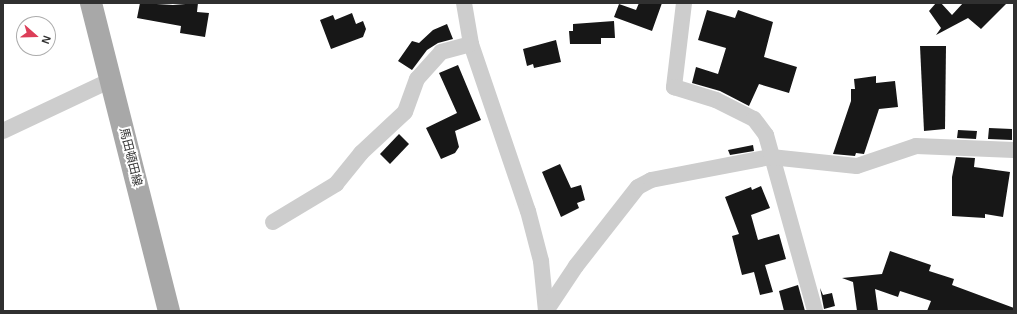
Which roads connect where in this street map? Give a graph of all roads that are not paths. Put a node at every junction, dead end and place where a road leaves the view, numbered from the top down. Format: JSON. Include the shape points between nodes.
{"nodes":[{"id":1,"x":91,"y":3,"type":"edge"},
{"id":2,"x":464,"y":3,"type":"edge"},
{"id":3,"x":684,"y":3,"type":"edge"},
{"id":4,"x":471,"y":44,"type":"junction"},
{"id":5,"x":111,"y":80,"type":"junction"},
{"id":6,"x":3,"y":131,"type":"edge"},
{"id":7,"x":1014,"y":150,"type":"edge"},
{"id":8,"x":771,"y":157,"type":"junction"},
{"id":9,"x":273,"y":222,"type":"dead end"},
{"id":10,"x":169,"y":311,"type":"edge"},
{"id":11,"x":546,"y":311,"type":"edge"},
{"id":12,"x":815,"y":311,"type":"edge"}],
"edges":[{"from":1,"to":5,"type":"main road","name":"馬田頓田線"},
{"from":2,"to":4,"type":"street"},
{"from":3,"to":8,"type":"street","via":[[674,87],[716,100],[754,119],[766,135]]},
{"from":4,"to":9,"type":"street","via":[[441,52],[417,79],[405,112],[361,153],[336,184]]},
{"from":4,"to":11,"type":"street","via":[[528,211],[541,261]]},
{"from":5,"to":6,"type":"street"},
{"from":5,"to":10,"type":"main road","name":"馬田頓田線"},
{"from":7,"to":8,"type":"street","via":[[916,146],[857,166]]},
{"from":8,"to":11,"type":"street","via":[[651,180],[638,187],[576,266]]},
{"from":8,"to":12,"type":"street"}]}
